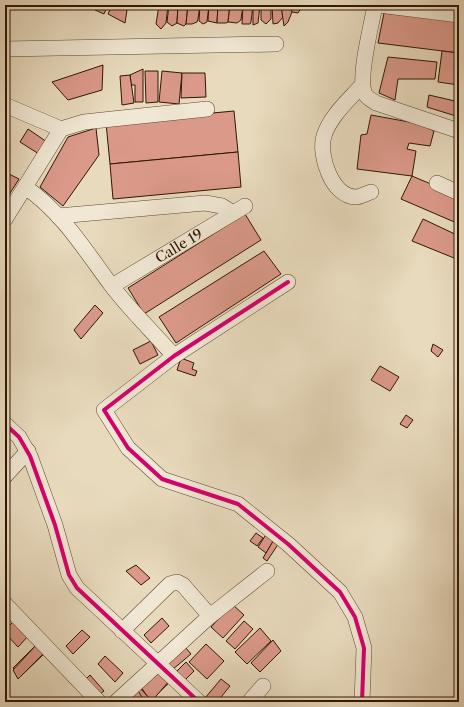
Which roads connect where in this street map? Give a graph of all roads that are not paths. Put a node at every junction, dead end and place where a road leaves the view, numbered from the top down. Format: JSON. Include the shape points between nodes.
{"nodes":[{"id":1,"x":376,"y":5,"type":"edge"},
{"id":2,"x":379,"y":5,"type":"edge"},
{"id":3,"x":459,"y":15,"type":"edge"},
{"id":4,"x":276,"y":44,"type":"dead end"},
{"id":5,"x":5,"y":49,"type":"edge"},
{"id":6,"x":362,"y":85,"type":"junction"},
{"id":7,"x":5,"y":105,"type":"edge"},
{"id":8,"x":207,"y":109,"type":"dead end"},
{"id":9,"x":61,"y":129,"type":"junction"},
{"id":10,"x":459,"y":131,"type":"edge"},
{"id":11,"x":437,"y":183,"type":"dead end"},
{"id":12,"x":25,"y":187,"type":"junction"},
{"id":13,"x":371,"y":192,"type":"dead end"},
{"id":14,"x":459,"y":193,"type":"edge"},
{"id":15,"x":58,"y":216,"type":"junction"},
{"id":16,"x":5,"y":219,"type":"edge"},
{"id":17,"x":288,"y":282,"type":"dead end"},
{"id":18,"x":112,"y":286,"type":"junction"},
{"id":19,"x":174,"y":356,"type":"junction"},
{"id":20,"x":5,"y":424,"type":"edge"},
{"id":21,"x":28,"y":451,"type":"junction"},
{"id":22,"x":5,"y":476,"type":"edge"},
{"id":23,"x":267,"y":571,"type":"dead end"},
{"id":24,"x":5,"y":604,"type":"edge"},
{"id":25,"x":210,"y":616,"type":"junction"},
{"id":26,"x":122,"y":631,"type":"junction"},
{"id":27,"x":156,"y":664,"type":"junction"},
{"id":28,"x":263,"y":686,"type":"dead end"},
{"id":29,"x":98,"y":702,"type":"edge"},
{"id":30,"x":116,"y":702,"type":"edge"},
{"id":31,"x":198,"y":702,"type":"edge"},
{"id":32,"x":249,"y":702,"type":"edge"},
{"id":33,"x":362,"y":702,"type":"edge"}],
"edges":[{"from":1,"to":6,"type":"street"},
{"from":2,"to":3,"type":"street"},
{"from":4,"to":5,"type":"street"},
{"from":6,"to":10,"type":"street","via":[[365,95],[376,104]]},
{"from":6,"to":13,"type":"street","via":[[334,118],[324,135],[321,150],[328,172],[341,192],[356,197]]},
{"from":7,"to":9,"type":"street"},
{"from":8,"to":9,"type":"street","via":[[84,122]]},
{"from":9,"to":12,"type":"street"},
{"from":11,"to":14,"type":"street"},
{"from":12,"to":15,"type":"street","via":[[38,195]]},
{"from":12,"to":16,"type":"street"},
{"from":15,"to":18,"type":"street"},
{"from":15,"to":18,"type":"street","name":"Calle 19","via":[[205,203],[239,210]]},
{"from":17,"to":19,"type":"street"},
{"from":18,"to":19,"type":"street"},
{"from":19,"to":33,"type":"street","via":[[104,410],[128,448],[162,479],[238,504],[288,544],[340,592],[355,617],[364,648]]},
{"from":20,"to":21,"type":"street","via":[[19,437]]},
{"from":21,"to":22,"type":"street"},
{"from":21,"to":26,"type":"street","via":[[55,525],[69,575],[77,588]]},
{"from":23,"to":25,"type":"street"},
{"from":24,"to":29,"type":"street"},
{"from":25,"to":26,"type":"street","via":[[183,585],[177,582],[170,584]]},
{"from":25,"to":27,"type":"street"},
{"from":26,"to":27,"type":"street"},
{"from":27,"to":30,"type":"street"},
{"from":27,"to":31,"type":"street"},
{"from":28,"to":32,"type":"street"}]}
